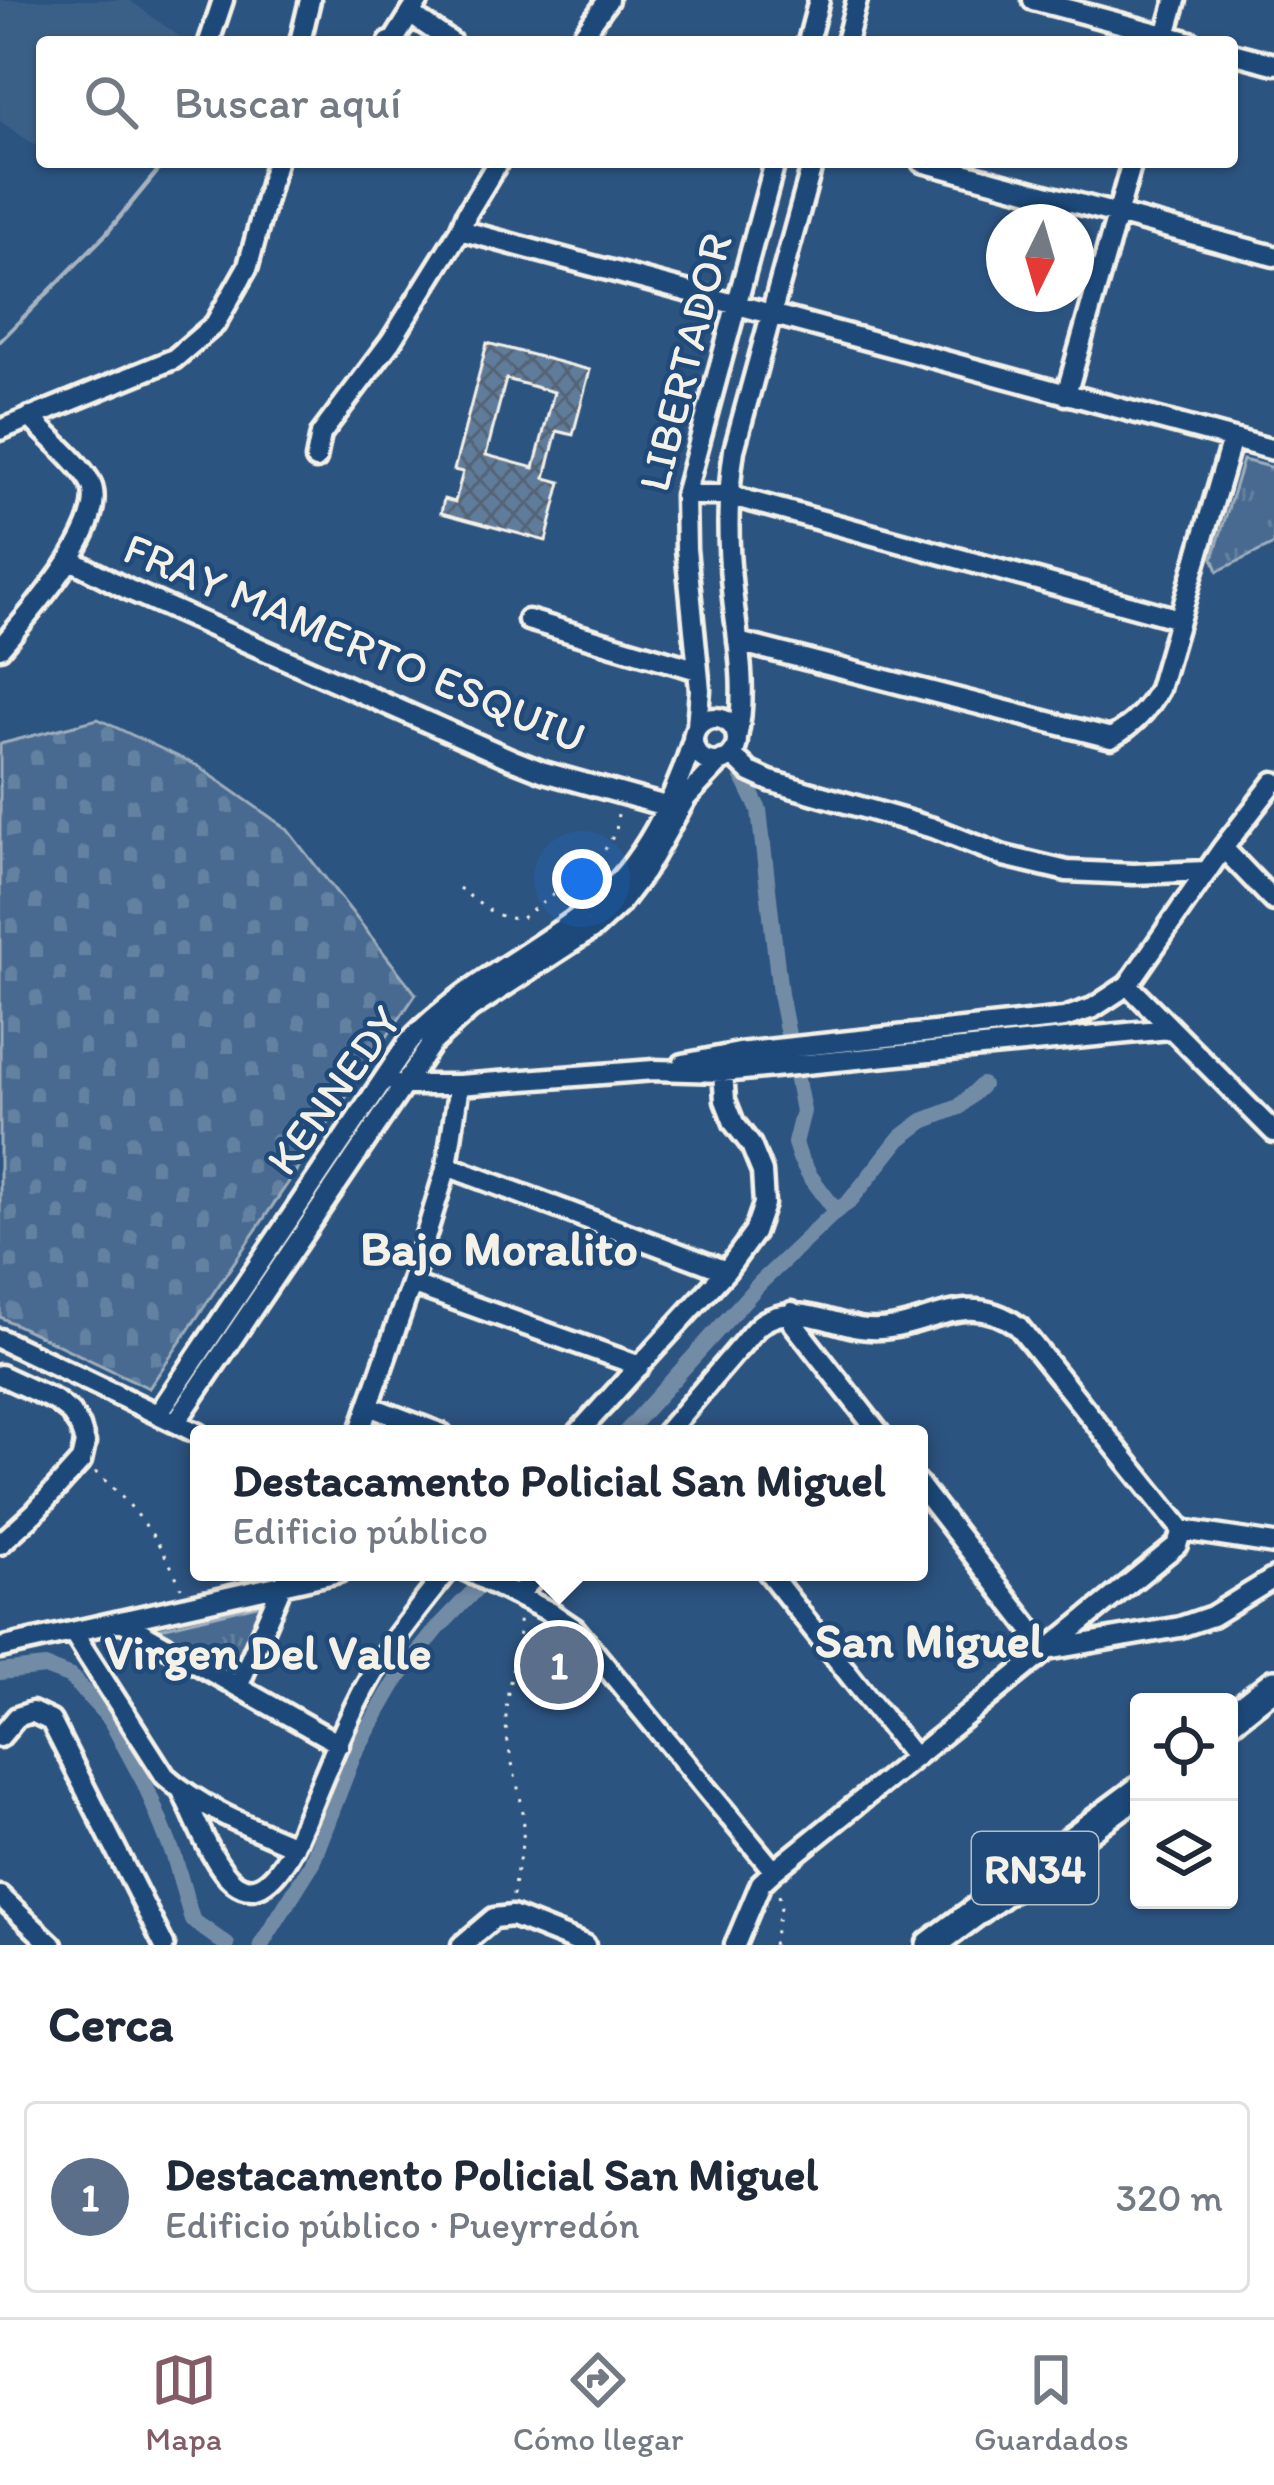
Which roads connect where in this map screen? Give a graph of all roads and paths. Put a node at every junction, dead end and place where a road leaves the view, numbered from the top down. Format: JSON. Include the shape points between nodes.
{"nodes":[{"id":1,"x":223,"y":0,"type":"edge"},
{"id":2,"x":310,"y":0,"type":"edge"},
{"id":3,"x":608,"y":0,"type":"edge"},
{"id":4,"x":819,"y":0,"type":"edge"},
{"id":5,"x":857,"y":0,"type":"edge"},
{"id":6,"x":1033,"y":0,"type":"edge"},
{"id":7,"x":1176,"y":0,"type":"edge"},
{"id":8,"x":414,"y":7,"type":"edge"},
{"id":9,"x":211,"y":36,"type":"edge"},
{"id":10,"x":301,"y":36,"type":"edge"},
{"id":11,"x":396,"y":36,"type":"edge"},
{"id":12,"x":445,"y":36,"type":"edge"},
{"id":13,"x":582,"y":36,"type":"edge"},
{"id":14,"x":810,"y":36,"type":"edge"},
{"id":15,"x":847,"y":36,"type":"edge"},
{"id":16,"x":1155,"y":36,"type":"edge"},
{"id":17,"x":1166,"y":36,"type":"edge"},
{"id":18,"x":1238,"y":55,"type":"edge"},
{"id":19,"x":1274,"y":64,"type":"edge"},
{"id":20,"x":274,"y":168,"type":"edge"},
{"id":21,"x":494,"y":168,"type":"edge"},
{"id":22,"x":773,"y":168,"type":"edge"},
{"id":23,"x":811,"y":168,"type":"edge"},
{"id":24,"x":944,"y":168,"type":"edge"},
{"id":25,"x":1130,"y":168,"type":"edge"},
{"id":26,"x":1118,"y":215,"type":"junction"},
{"id":27,"x":460,"y":230,"type":"junction"},
{"id":28,"x":1274,"y":256,"type":"edge"},
{"id":29,"x":736,"y":306,"type":"junction"},
{"id":30,"x":771,"y":315,"type":"junction"},
{"id":31,"x":1066,"y":395,"type":"junction"},
{"id":32,"x":30,"y":417,"type":"junction"},
{"id":33,"x":0,"y":430,"type":"edge"},
{"id":34,"x":1232,"y":440,"type":"junction"},
{"id":35,"x":1274,"y":450,"type":"edge"},
{"id":36,"x":316,"y":459,"type":"dead end"},
{"id":37,"x":685,"y":495,"type":"junction"},
{"id":38,"x":728,"y":495,"type":"junction"},
{"id":39,"x":71,"y":560,"type":"junction"},
{"id":40,"x":1179,"y":619,"type":"junction"},
{"id":41,"x":528,"y":620,"type":"dead end"},
{"id":42,"x":738,"y":641,"type":"junction"},
{"id":43,"x":0,"y":648,"type":"edge"},
{"id":44,"x":698,"y":670,"type":"junction"},
{"id":45,"x":695,"y":733,"type":"junction"},
{"id":46,"x":730,"y":751,"type":"junction"},
{"id":47,"x":1274,"y":782,"type":"edge"},
{"id":48,"x":620,"y":794,"type":"junction"},
{"id":49,"x":673,"y":808,"type":"junction"},
{"id":50,"x":1223,"y":848,"type":"junction"},
{"id":51,"x":1207,"y":871,"type":"junction"},
{"id":52,"x":459,"y":888,"type":"dead end"},
{"id":53,"x":1274,"y":901,"type":"edge"},
{"id":54,"x":1128,"y":986,"type":"junction"},
{"id":55,"x":1169,"y":1029,"type":"junction"},
{"id":56,"x":799,"y":1055,"type":"junction"},
{"id":57,"x":734,"y":1065,"type":"junction"},
{"id":58,"x":381,"y":1081,"type":"junction"},
{"id":59,"x":459,"y":1085,"type":"junction"},
{"id":60,"x":403,"y":1086,"type":"junction"},
{"id":61,"x":1274,"y":1132,"type":"edge"},
{"id":62,"x":447,"y":1166,"type":"junction"},
{"id":63,"x":726,"y":1271,"type":"junction"},
{"id":64,"x":411,"y":1284,"type":"junction"},
{"id":65,"x":792,"y":1312,"type":"junction"},
{"id":66,"x":0,"y":1339,"type":"edge"},
{"id":67,"x":640,"y":1366,"type":"junction"},
{"id":68,"x":0,"y":1375,"type":"edge"},
{"id":69,"x":369,"y":1406,"type":"junction"},
{"id":70,"x":167,"y":1418,"type":"junction"},
{"id":71,"x":362,"y":1425,"type":"edge"},
{"id":72,"x":419,"y":1425,"type":"edge"},
{"id":73,"x":586,"y":1425,"type":"edge"},
{"id":74,"x":673,"y":1425,"type":"edge"},
{"id":75,"x":873,"y":1425,"type":"edge"},
{"id":76,"x":190,"y":1430,"type":"edge"},
{"id":77,"x":81,"y":1461,"type":"junction"},
{"id":78,"x":928,"y":1497,"type":"edge"},
{"id":79,"x":8,"y":1526,"type":"edge"},
{"id":80,"x":1182,"y":1530,"type":"junction"},
{"id":81,"x":0,"y":1544,"type":"edge"},
{"id":82,"x":1274,"y":1544,"type":"edge"},
{"id":83,"x":1274,"y":1577,"type":"edge"},
{"id":84,"x":286,"y":1581,"type":"edge"},
{"id":85,"x":292,"y":1581,"type":"edge"},
{"id":86,"x":440,"y":1581,"type":"edge"},
{"id":87,"x":488,"y":1581,"type":"edge"},
{"id":88,"x":531,"y":1581,"type":"edge"},
{"id":89,"x":775,"y":1581,"type":"edge"},
{"id":90,"x":518,"y":1595,"type":"junction"},
{"id":91,"x":188,"y":1607,"type":"junction"},
{"id":92,"x":123,"y":1622,"type":"junction"},
{"id":93,"x":74,"y":1634,"type":"junction"},
{"id":94,"x":0,"y":1648,"type":"edge"},
{"id":95,"x":1047,"y":1650,"type":"junction"},
{"id":96,"x":1274,"y":1684,"type":"edge"},
{"id":97,"x":238,"y":1687,"type":"junction"},
{"id":98,"x":1238,"y":1713,"type":"edge"},
{"id":99,"x":0,"y":1737,"type":"edge"},
{"id":100,"x":339,"y":1744,"type":"junction"},
{"id":101,"x":914,"y":1757,"type":"junction"},
{"id":102,"x":183,"y":1792,"type":"junction"},
{"id":103,"x":1130,"y":1798,"type":"edge"},
{"id":104,"x":295,"y":1846,"type":"junction"},
{"id":105,"x":773,"y":1871,"type":"junction"},
{"id":106,"x":0,"y":1896,"type":"edge"},
{"id":107,"x":512,"y":1916,"type":"junction"},
{"id":108,"x":52,"y":1945,"type":"edge"},
{"id":109,"x":164,"y":1945,"type":"edge"},
{"id":110,"x":462,"y":1945,"type":"edge"},
{"id":111,"x":585,"y":1945,"type":"edge"},
{"id":112,"x":735,"y":1945,"type":"edge"},
{"id":113,"x":773,"y":1945,"type":"edge"},
{"id":114,"x":931,"y":1945,"type":"edge"}],
"edges":[{"from":1,"to":9,"type":"street"},
{"from":2,"to":10,"type":"street"},
{"from":3,"to":13,"type":"street"},
{"from":4,"to":14,"type":"street"},
{"from":5,"to":15,"type":"street"},
{"from":6,"to":16,"type":"street"},
{"from":7,"to":17,"type":"street"},
{"from":8,"to":11,"type":"street"},
{"from":8,"to":12,"type":"street"},
{"from":18,"to":19,"type":"street"},
{"from":20,"to":32,"type":"street","via":[[248,266],[215,324],[174,359]]},
{"from":21,"to":27,"type":"street"},
{"from":22,"to":29,"type":"street","name":"LIBERTADOR"},
{"from":23,"to":30,"type":"street","name":"LIBERTADOR"},
{"from":24,"to":26,"type":"street"},
{"from":25,"to":26,"type":"street"},
{"from":26,"to":28,"type":"street"},
{"from":26,"to":31,"type":"street"},
{"from":27,"to":29,"type":"street"},
{"from":27,"to":36,"type":"street","via":[[321,434]]},
{"from":29,"to":30,"type":"street"},
{"from":29,"to":37,"type":"street","name":"LIBERTADOR"},
{"from":30,"to":31,"type":"street"},
{"from":30,"to":38,"type":"street","name":"LIBERTADOR"},
{"from":31,"to":34,"type":"street"},
{"from":32,"to":33,"type":"street"},
{"from":32,"to":39,"type":"street","via":[[95,495]]},
{"from":34,"to":35,"type":"street"},
{"from":34,"to":40,"type":"street"},
{"from":37,"to":38,"type":"street"},
{"from":37,"to":44,"type":"street","name":"LIBERTADOR"},
{"from":38,"to":40,"type":"street"},
{"from":38,"to":42,"type":"street","name":"LIBERTADOR"},
{"from":39,"to":43,"type":"street"},
{"from":39,"to":48,"type":"street","name":"FRAY MAMERTO ESQUIU","via":[[511,759]]},
{"from":40,"to":42,"type":"street","via":[[1149,707],[1111,738]]},
{"from":41,"to":44,"type":"street"},
{"from":42,"to":46,"type":"street","name":"LIBERTADOR","via":[[743,697]]},
{"from":44,"to":45,"type":"street","name":"LIBERTADOR"},
{"from":45,"to":46,"type":"street","via":[[704,759]]},
{"from":45,"to":46,"type":"street","via":[[709,718],[723,719],[734,728]]},
{"from":45,"to":49,"type":"street","name":"KENNEDY"},
{"from":46,"to":49,"type":"street","name":"KENNEDY"},
{"from":46,"to":51,"type":"street","via":[[770,781],[1004,856],[1067,871]]},
{"from":47,"to":50,"type":"street"},
{"from":48,"to":49,"type":"street","name":"FRAY MAMERTO ESQUIU"},
{"from":48,"to":52,"type":"path","via":[[616,832],[597,862],[535,911],[518,920],[492,914]]},
{"from":49,"to":58,"type":"street","name":"KENNEDY","via":[[596,904],[437,1015]]},
{"from":49,"to":60,"type":"street","name":"KENNEDY","via":[[644,872],[618,906],[449,1025]]},
{"from":50,"to":51,"type":"street"},
{"from":50,"to":53,"type":"street"},
{"from":51,"to":54,"type":"street"},
{"from":54,"to":55,"type":"street"},
{"from":54,"to":56,"type":"street","via":[[1064,1018]]},
{"from":55,"to":56,"type":"street"},
{"from":55,"to":61,"type":"street"},
{"from":56,"to":57,"type":"street"},
{"from":57,"to":59,"type":"street"},
{"from":57,"to":63,"type":"street","via":[[725,1100],[762,1172],[764,1204]]},
{"from":58,"to":60,"type":"street"},
{"from":58,"to":70,"type":"street","name":"KENNEDY"},
{"from":59,"to":60,"type":"street"},
{"from":59,"to":62,"type":"street"},
{"from":60,"to":70,"type":"street","name":"KENNEDY"},
{"from":62,"to":63,"type":"street"},
{"from":62,"to":64,"type":"street"},
{"from":63,"to":67,"type":"street"},
{"from":64,"to":67,"type":"street"},
{"from":64,"to":69,"type":"street"},
{"from":65,"to":74,"type":"street","via":[[761,1323]]},
{"from":65,"to":75,"type":"street"},
{"from":65,"to":80,"type":"street","via":[[863,1329],[975,1308],[1001,1314]]},
{"from":66,"to":70,"type":"street"},
{"from":67,"to":73,"type":"street"},
{"from":68,"to":77,"type":"street","via":[[70,1412],[85,1443]]},
{"from":69,"to":71,"type":"street"},
{"from":69,"to":72,"type":"street"},
{"from":70,"to":76,"type":"street"},
{"from":77,"to":79,"type":"street"},
{"from":77,"to":91,"type":"path","via":[[117,1489],[153,1538]]},
{"from":78,"to":95,"type":"street"},
{"from":79,"to":81,"type":"street"},
{"from":80,"to":82,"type":"street"},
{"from":80,"to":95,"type":"street","via":[[1177,1545]]},
{"from":83,"to":95,"type":"street","via":[[1180,1627]]},
{"from":84,"to":91,"type":"street"},
{"from":85,"to":97,"type":"street"},
{"from":86,"to":100,"type":"street","via":[[378,1664]]},
{"from":87,"to":90,"type":"street"},
{"from":88,"to":90,"type":"street"},
{"from":89,"to":101,"type":"street"},
{"from":90,"to":105,"type":"street","via":[[575,1629]]},
{"from":90,"to":107,"type":"path","via":[[520,1636],[505,1716],[523,1814]]},
{"from":91,"to":92,"type":"street"},
{"from":92,"to":93,"type":"street"},
{"from":92,"to":97,"type":"street"},
{"from":93,"to":94,"type":"street"},
{"from":93,"to":102,"type":"street"},
{"from":95,"to":101,"type":"street"},
{"from":96,"to":98,"type":"highway"},
{"from":97,"to":100,"type":"street"},
{"from":99,"to":109,"type":"street","via":[[32,1712],[51,1721]]},
{"from":100,"to":104,"type":"street"},
{"from":101,"to":105,"type":"street"},
{"from":102,"to":104,"type":"street"},
{"from":102,"to":104,"type":"street","via":[[235,1890],[266,1890]]},
{"from":103,"to":114,"type":"highway","number":"RN34"},
{"from":105,"to":112,"type":"street"},
{"from":105,"to":113,"type":"path","via":[[781,1906]]},
{"from":106,"to":108,"type":"street"},
{"from":107,"to":110,"type":"street","via":[[494,1918]]},
{"from":107,"to":111,"type":"street"}]}
